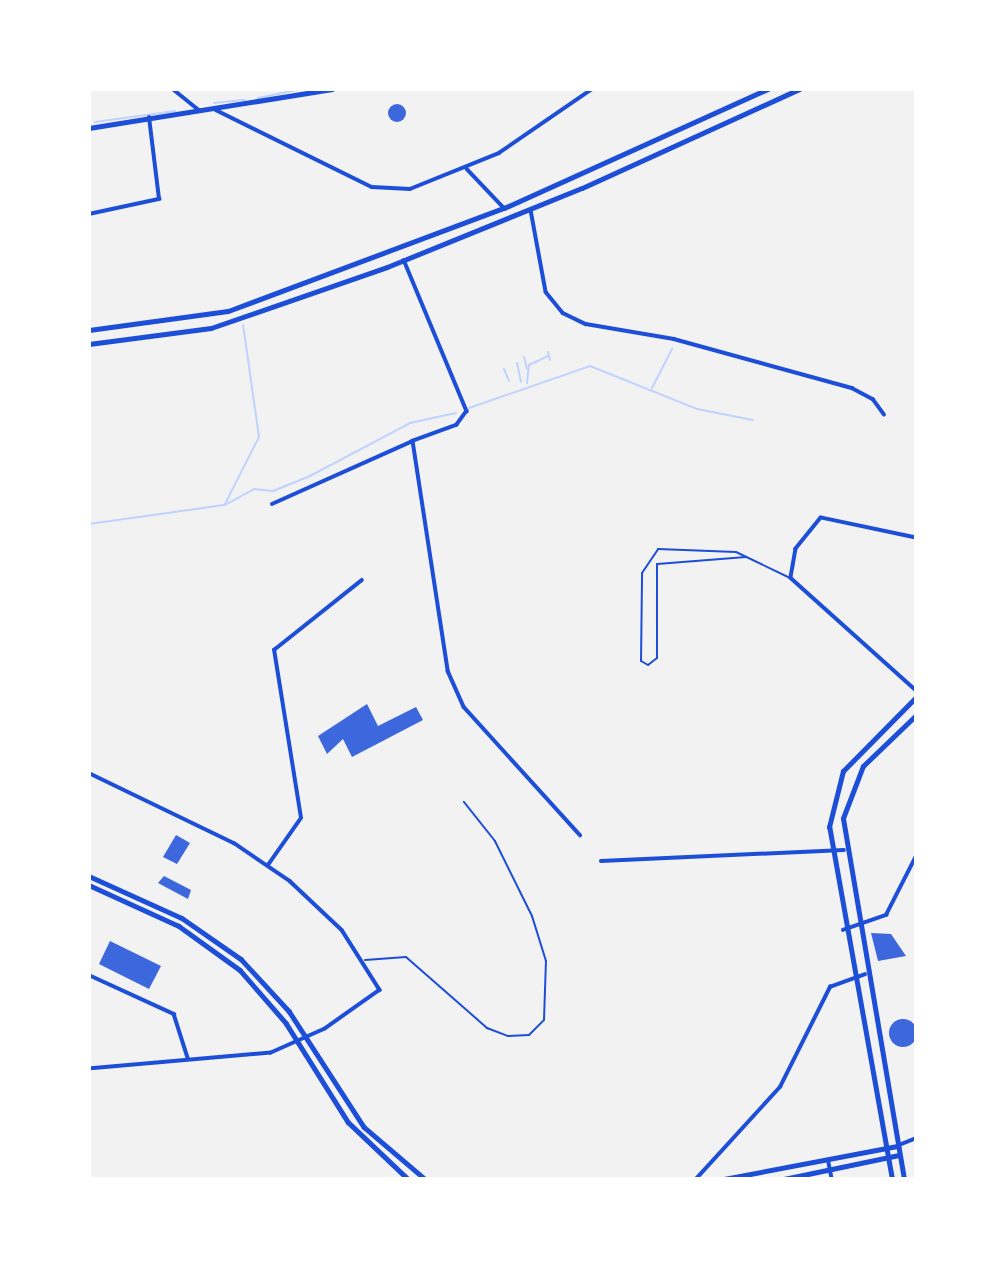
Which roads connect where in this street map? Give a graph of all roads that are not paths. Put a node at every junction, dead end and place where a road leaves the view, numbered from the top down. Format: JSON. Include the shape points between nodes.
{"nodes":[{"id":1,"x":173,"y":89,"type":"edge"},
{"id":2,"x":332,"y":89,"type":"edge"},
{"id":3,"x":592,"y":89,"type":"edge"},
{"id":4,"x":768,"y":89,"type":"edge"},
{"id":5,"x":780,"y":89,"type":"edge"},
{"id":6,"x":799,"y":89,"type":"edge"},
{"id":7,"x":783,"y":97,"type":"junction"},
{"id":8,"x":741,"y":102,"type":"junction"},
{"id":9,"x":198,"y":110,"type":"junction"},
{"id":10,"x":216,"y":110,"type":"junction"},
{"id":11,"x":745,"y":115,"type":"junction"},
{"id":12,"x":149,"y":118,"type":"junction"},
{"id":13,"x":89,"y":128,"type":"edge"},
{"id":14,"x":467,"y":169,"type":"junction"},
{"id":15,"x":576,"y":177,"type":"junction"},
{"id":16,"x":583,"y":188,"type":"junction"},
{"id":17,"x":505,"y":208,"type":"junction"},
{"id":18,"x":531,"y":210,"type":"junction"},
{"id":19,"x":89,"y":214,"type":"edge"},
{"id":20,"x":404,"y":260,"type":"junction"},
{"id":21,"x":158,"y":322,"type":"junction"},
{"id":22,"x":89,"y":330,"type":"edge"},
{"id":23,"x":160,"y":336,"type":"junction"},
{"id":24,"x":89,"y":344,"type":"edge"},
{"id":25,"x":884,"y":414,"type":"dead end"},
{"id":26,"x":414,"y":441,"type":"junction"},
{"id":27,"x":272,"y":504,"type":"dead end"},
{"id":28,"x":916,"y":538,"type":"edge"},
{"id":29,"x":746,"y":557,"type":"junction"},
{"id":30,"x":791,"y":578,"type":"junction"},
{"id":31,"x":362,"y":580,"type":"dead end"},
{"id":32,"x":916,"y":690,"type":"edge"},
{"id":33,"x":916,"y":697,"type":"edge"},
{"id":34,"x":916,"y":715,"type":"edge"},
{"id":35,"x":89,"y":773,"type":"edge"},
{"id":36,"x":464,"y":802,"type":"dead end"},
{"id":37,"x":580,"y":835,"type":"dead end"},
{"id":38,"x":844,"y":850,"type":"junction"},
{"id":39,"x":831,"y":853,"type":"junction"},
{"id":40,"x":916,"y":856,"type":"edge"},
{"id":41,"x":601,"y":861,"type":"dead end"},
{"id":42,"x":268,"y":865,"type":"junction"},
{"id":43,"x":89,"y":876,"type":"edge"},
{"id":44,"x":89,"y":885,"type":"edge"},
{"id":45,"x":857,"y":927,"type":"junction"},
{"id":46,"x":844,"y":930,"type":"junction"},
{"id":47,"x":365,"y":960,"type":"junction"},
{"id":48,"x":865,"y":974,"type":"junction"},
{"id":49,"x":89,"y":975,"type":"edge"},
{"id":50,"x":853,"y":976,"type":"junction"},
{"id":51,"x":305,"y":1035,"type":"junction"},
{"id":52,"x":299,"y":1043,"type":"junction"},
{"id":53,"x":188,"y":1058,"type":"junction"},
{"id":54,"x":89,"y":1069,"type":"edge"},
{"id":55,"x":916,"y":1138,"type":"edge"},
{"id":56,"x":904,"y":1143,"type":"junction"},
{"id":57,"x":897,"y":1146,"type":"junction"},
{"id":58,"x":887,"y":1149,"type":"junction"},
{"id":59,"x":899,"y":1156,"type":"junction"},
{"id":60,"x":888,"y":1159,"type":"junction"},
{"id":61,"x":829,"y":1163,"type":"junction"},
{"id":62,"x":831,"y":1171,"type":"junction"},
{"id":63,"x":747,"y":1177,"type":"edge"},
{"id":64,"x":408,"y":1179,"type":"edge"},
{"id":65,"x":425,"y":1179,"type":"edge"},
{"id":66,"x":696,"y":1179,"type":"edge"},
{"id":67,"x":724,"y":1179,"type":"edge"},
{"id":68,"x":784,"y":1179,"type":"edge"},
{"id":69,"x":832,"y":1179,"type":"edge"},
{"id":70,"x":892,"y":1179,"type":"edge"},
{"id":71,"x":904,"y":1179,"type":"edge"}],
"edges":[{"from":1,"to":9,"type":"street"},
{"from":2,"to":10,"type":"main road"},
{"from":3,"to":14,"type":"street","via":[[535,132]]},
{"from":4,"to":8,"type":"main road"},
{"from":5,"to":7,"type":"main road"},
{"from":6,"to":7,"type":"main road"},
{"from":7,"to":11,"type":"main road"},
{"from":8,"to":11,"type":"main road"},
{"from":8,"to":15,"type":"main road"},
{"from":9,"to":10,"type":"main road"},
{"from":9,"to":12,"type":"main road"},
{"from":10,"to":14,"type":"street","via":[[374,188],[410,189]]},
{"from":11,"to":16,"type":"main road"},
{"from":12,"to":13,"type":"main road"},
{"from":12,"to":19,"type":"street","via":[[159,199]]},
{"from":14,"to":17,"type":"street"},
{"from":15,"to":16,"type":"main road"},
{"from":15,"to":17,"type":"main road"},
{"from":16,"to":18,"type":"main road"},
{"from":17,"to":21,"type":"main road","via":[[228,311]]},
{"from":18,"to":20,"type":"main road"},
{"from":18,"to":25,"type":"street","via":[[546,292],[572,318],[852,387],[873,399]]},
{"from":20,"to":23,"type":"main road","via":[[220,326]]},
{"from":20,"to":26,"type":"street","via":[[467,411],[457,425]]},
{"from":21,"to":22,"type":"main road"},
{"from":21,"to":23,"type":"main road"},
{"from":23,"to":24,"type":"main road"},
{"from":26,"to":27,"type":"street"},
{"from":26,"to":37,"type":"street","via":[[448,671],[485,731],[506,747]]},
{"from":28,"to":30,"type":"street","via":[[860,522],[821,518],[796,549]]},
{"from":29,"to":29,"type":"lane","via":[[657,564],[657,658],[652,665],[641,661],[642,573],[649,555],[710,549]]},
{"from":29,"to":30,"type":"lane"},
{"from":30,"to":32,"type":"street"},
{"from":31,"to":42,"type":"street","via":[[274,650],[301,818]]},
{"from":33,"to":39,"type":"main road","via":[[843,771],[832,802]]},
{"from":34,"to":38,"type":"main road","via":[[856,777],[843,818]]},
{"from":35,"to":42,"type":"street"},
{"from":36,"to":47,"type":"lane","via":[[495,841],[532,916],[548,993],[537,1030],[521,1038],[497,1033],[406,957]]},
{"from":38,"to":39,"type":"street"},
{"from":38,"to":45,"type":"main road"},
{"from":39,"to":41,"type":"street"},
{"from":39,"to":46,"type":"main road"},
{"from":40,"to":45,"type":"street","via":[[886,915]]},
{"from":42,"to":47,"type":"street","via":[[319,906]]},
{"from":43,"to":51,"type":"main road","via":[[182,918],[226,947],[274,992]]},
{"from":44,"to":52,"type":"main road","via":[[179,926],[224,957],[257,986]]},
{"from":45,"to":46,"type":"street"},
{"from":45,"to":48,"type":"main road"},
{"from":46,"to":50,"type":"main road"},
{"from":47,"to":51,"type":"street","via":[[379,995]]},
{"from":48,"to":50,"type":"street"},
{"from":48,"to":57,"type":"main road"},
{"from":49,"to":53,"type":"street","via":[[174,1014]]},
{"from":50,"to":58,"type":"main road"},
{"from":50,"to":66,"type":"street","via":[[830,987],[780,1087]]},
{"from":51,"to":52,"type":"street"},
{"from":51,"to":65,"type":"main road","via":[[364,1127]]},
{"from":52,"to":53,"type":"street","via":[[271,1053]]},
{"from":52,"to":64,"type":"main road","via":[[348,1122]]},
{"from":53,"to":54,"type":"street"},
{"from":55,"to":56,"type":"street"},
{"from":56,"to":57,"type":"street"},
{"from":56,"to":59,"type":"street"},
{"from":57,"to":58,"type":"main road"},
{"from":57,"to":59,"type":"main road"},
{"from":58,"to":60,"type":"main road"},
{"from":58,"to":61,"type":"main road"},
{"from":59,"to":60,"type":"main road"},
{"from":59,"to":71,"type":"main road"},
{"from":60,"to":62,"type":"main road"},
{"from":60,"to":70,"type":"main road"},
{"from":61,"to":62,"type":"street"},
{"from":61,"to":63,"type":"main road"},
{"from":62,"to":68,"type":"main road"},
{"from":62,"to":69,"type":"street"},
{"from":63,"to":67,"type":"main road"}]}
